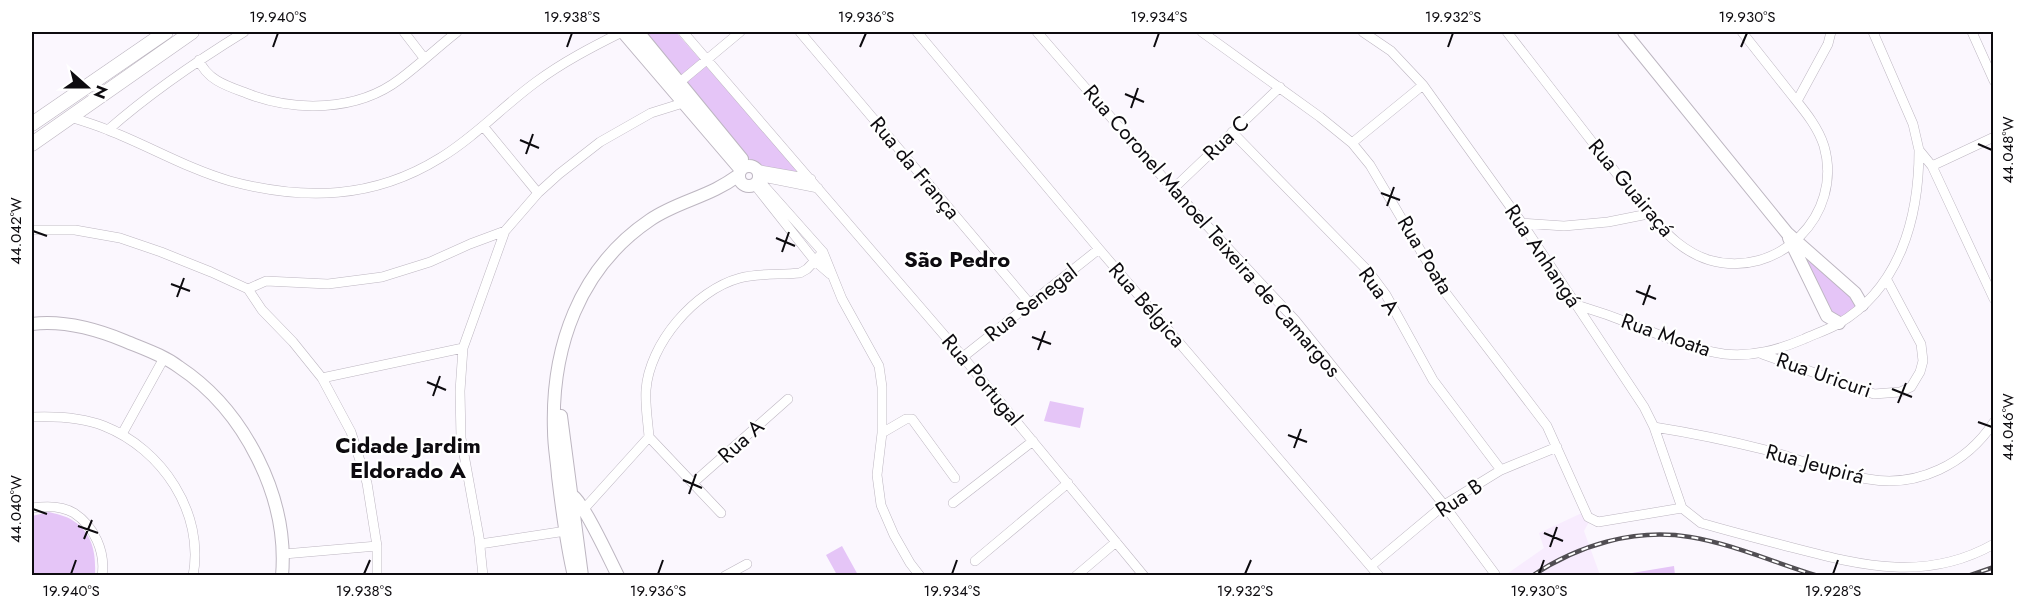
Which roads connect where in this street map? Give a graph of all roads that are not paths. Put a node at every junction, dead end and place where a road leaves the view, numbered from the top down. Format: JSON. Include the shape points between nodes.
{"nodes":[{"id":1,"x":163,"y":32,"type":"edge"},
{"id":2,"x":192,"y":32,"type":"edge"},
{"id":3,"x":244,"y":32,"type":"edge"},
{"id":4,"x":404,"y":32,"type":"edge"},
{"id":5,"x":457,"y":32,"type":"edge"},
{"id":6,"x":623,"y":32,"type":"edge"},
{"id":7,"x":638,"y":32,"type":"edge"},
{"id":8,"x":682,"y":32,"type":"edge"},
{"id":9,"x":740,"y":32,"type":"edge"},
{"id":10,"x":800,"y":32,"type":"edge"},
{"id":11,"x":917,"y":32,"type":"edge"},
{"id":12,"x":1037,"y":32,"type":"edge"},
{"id":13,"x":1202,"y":32,"type":"edge"},
{"id":14,"x":1363,"y":32,"type":"edge"},
{"id":15,"x":1507,"y":32,"type":"edge"},
{"id":16,"x":1624,"y":32,"type":"edge"},
{"id":17,"x":1742,"y":32,"type":"edge"},
{"id":18,"x":1831,"y":32,"type":"edge"},
{"id":19,"x":1873,"y":32,"type":"edge"},
{"id":20,"x":1972,"y":32,"type":"edge"},
{"id":21,"x":424,"y":58,"type":"junction"},
{"id":22,"x":199,"y":60,"type":"junction"},
{"id":23,"x":706,"y":60,"type":"junction"},
{"id":24,"x":680,"y":81,"type":"junction"},
{"id":25,"x":1994,"y":81,"type":"edge"},
{"id":26,"x":1423,"y":85,"type":"junction"},
{"id":27,"x":1280,"y":87,"type":"junction"},
{"id":28,"x":1797,"y":101,"type":"junction"},
{"id":29,"x":683,"y":103,"type":"junction"},
{"id":30,"x":70,"y":117,"type":"junction"},
{"id":31,"x":32,"y":124,"type":"edge"},
{"id":32,"x":483,"y":126,"type":"junction"},
{"id":33,"x":108,"y":130,"type":"junction"},
{"id":34,"x":1232,"y":132,"type":"junction"},
{"id":35,"x":1994,"y":137,"type":"edge"},
{"id":36,"x":32,"y":144,"type":"edge"},
{"id":37,"x":1352,"y":144,"type":"junction"},
{"id":38,"x":1919,"y":150,"type":"junction"},
{"id":39,"x":1932,"y":166,"type":"junction"},
{"id":40,"x":750,"y":176,"type":"junction"},
{"id":41,"x":811,"y":179,"type":"junction"},
{"id":42,"x":818,"y":188,"type":"junction"},
{"id":43,"x":1173,"y":189,"type":"junction"},
{"id":44,"x":538,"y":193,"type":"junction"},
{"id":45,"x":1648,"y":214,"type":"junction"},
{"id":46,"x":1521,"y":223,"type":"junction"},
{"id":47,"x":32,"y":230,"type":"edge"},
{"id":48,"x":506,"y":231,"type":"junction"},
{"id":49,"x":1792,"y":240,"type":"junction"},
{"id":50,"x":1099,"y":249,"type":"junction"},
{"id":51,"x":823,"y":252,"type":"junction"},
{"id":52,"x":815,"y":261,"type":"junction"},
{"id":53,"x":831,"y":275,"type":"junction"},
{"id":54,"x":1887,"y":280,"type":"junction"},
{"id":55,"x":248,"y":289,"type":"junction"},
{"id":56,"x":1994,"y":298,"type":"edge"},
{"id":57,"x":1030,"y":304,"type":"junction"},
{"id":58,"x":1577,"y":305,"type":"junction"},
{"id":59,"x":1862,"y":305,"type":"junction"},
{"id":60,"x":1839,"y":323,"type":"junction"},
{"id":61,"x":32,"y":324,"type":"edge"},
{"id":62,"x":463,"y":348,"type":"junction"},
{"id":63,"x":1761,"y":353,"type":"junction"},
{"id":64,"x":963,"y":357,"type":"junction"},
{"id":65,"x":164,"y":358,"type":"junction"},
{"id":66,"x":322,"y":378,"type":"junction"},
{"id":67,"x":556,"y":382,"type":"junction"},
{"id":68,"x":788,"y":399,"type":"dead end"},
{"id":69,"x":32,"y":417,"type":"edge"},
{"id":70,"x":1994,"y":423,"type":"edge"},
{"id":71,"x":1654,"y":427,"type":"junction"},
{"id":72,"x":882,"y":433,"type":"junction"},
{"id":73,"x":122,"y":434,"type":"junction"},
{"id":74,"x":649,"y":437,"type":"junction"},
{"id":75,"x":1033,"y":441,"type":"junction"},
{"id":76,"x":1557,"y":447,"type":"junction"},
{"id":77,"x":558,"y":468,"type":"junction"},
{"id":78,"x":1501,"y":470,"type":"junction"},
{"id":79,"x":955,"y":478,"type":"dead end"},
{"id":80,"x":693,"y":483,"type":"junction"},
{"id":81,"x":1068,"y":483,"type":"junction"},
{"id":82,"x":572,"y":496,"type":"junction"},
{"id":83,"x":953,"y":503,"type":"dead end"},
{"id":84,"x":1444,"y":505,"type":"junction"},
{"id":85,"x":32,"y":508,"type":"edge"},
{"id":86,"x":1682,"y":508,"type":"junction"},
{"id":87,"x":583,"y":510,"type":"junction"},
{"id":88,"x":721,"y":513,"type":"dead end"},
{"id":89,"x":566,"y":531,"type":"junction"},
{"id":90,"x":1116,"y":542,"type":"junction"},
{"id":91,"x":480,"y":544,"type":"junction"},
{"id":92,"x":1994,"y":544,"type":"edge"},
{"id":93,"x":377,"y":546,"type":"junction"},
{"id":94,"x":284,"y":554,"type":"junction"},
{"id":95,"x":975,"y":561,"type":"dead end"},
{"id":96,"x":747,"y":564,"type":"dead end"},
{"id":97,"x":1371,"y":566,"type":"junction"},
{"id":98,"x":579,"y":572,"type":"edge"},
{"id":99,"x":1495,"y":574,"type":"dead end"},
{"id":100,"x":102,"y":576,"type":"edge"},
{"id":101,"x":194,"y":576,"type":"edge"},
{"id":102,"x":282,"y":576,"type":"edge"},
{"id":103,"x":377,"y":576,"type":"edge"},
{"id":104,"x":483,"y":576,"type":"edge"},
{"id":105,"x":618,"y":576,"type":"edge"},
{"id":106,"x":726,"y":576,"type":"edge"},
{"id":107,"x":920,"y":576,"type":"edge"},
{"id":108,"x":1076,"y":576,"type":"edge"},
{"id":109,"x":1144,"y":576,"type":"edge"},
{"id":110,"x":1380,"y":576,"type":"edge"}],
"edges":[{"from":1,"to":31,"type":"main road"},
{"from":2,"to":30,"type":"main road"},
{"from":3,"to":22,"type":"street"},
{"from":4,"to":21,"type":"street"},
{"from":5,"to":21,"type":"street"},
{"from":6,"to":29,"type":"street"},
{"from":6,"to":32,"type":"street","via":[[578,54]]},
{"from":7,"to":24,"type":"street"},
{"from":8,"to":23,"type":"street","name":"Rua Portugal"},
{"from":9,"to":23,"type":"street"},
{"from":10,"to":57,"type":"street","name":"Rua da França"},
{"from":11,"to":50,"type":"street","name":"Rua Bélgica"},
{"from":12,"to":43,"type":"street","name":"Rua Coronel Manoel Teixeira de Camargos"},
{"from":13,"to":27,"type":"street","name":"Rua Poata"},
{"from":14,"to":26,"type":"street","name":"Rua Anhangá","via":[[1390,51]]},
{"from":15,"to":45,"type":"street","name":"Rua Guairaçá"},
{"from":16,"to":49,"type":"street"},
{"from":17,"to":28,"type":"street"},
{"from":18,"to":28,"type":"street"},
{"from":19,"to":38,"type":"street","via":[[1913,124]]},
{"from":20,"to":25,"type":"street"},
{"from":21,"to":22,"type":"street","via":[[399,80],[363,97],[345,103],[303,106],[268,101],[217,81],[208,76]]},
{"from":22,"to":33,"type":"street"},
{"from":23,"to":24,"type":"street"},
{"from":23,"to":41,"type":"street","name":"Rua Portugal"},
{"from":24,"to":40,"type":"street"},
{"from":26,"to":37,"type":"street"},
{"from":26,"to":46,"type":"street","name":"Rua Anhangá"},
{"from":27,"to":34,"type":"street","name":"Rua C"},
{"from":27,"to":37,"type":"street","name":"Rua Poata"},
{"from":28,"to":49,"type":"street","via":[[1814,123],[1824,147],[1827,170],[1820,209],[1810,225]]},
{"from":29,"to":40,"type":"street"},
{"from":29,"to":44,"type":"street","via":[[651,113],[600,142]]},
{"from":30,"to":33,"type":"street"},
{"from":30,"to":36,"type":"main road"},
{"from":32,"to":33,"type":"street","via":[[440,158],[393,182],[346,193],[299,193],[229,181]]},
{"from":32,"to":44,"type":"street"},
{"from":34,"to":43,"type":"street","name":"Rua C"},
{"from":34,"to":78,"type":"street","name":"Rua A","via":[[1375,280],[1433,380]]},
{"from":35,"to":39,"type":"street"},
{"from":37,"to":76,"type":"street","name":"Rua Poata","via":[[1370,165],[1445,292],[1547,426]]},
{"from":38,"to":39,"type":"street"},
{"from":38,"to":54,"type":"street","name":"Rua Moata","via":[[1915,207]]},
{"from":39,"to":56,"type":"street"},
{"from":40,"to":41,"type":"street"},
{"from":40,"to":42,"type":"street"},
{"from":40,"to":51,"type":"street"},
{"from":40,"to":52,"type":"street"},
{"from":40,"to":67,"type":"street","via":[[650,220],[605,261],[569,321]]},
{"from":41,"to":42,"type":"street","name":"Rua Portugal"},
{"from":42,"to":64,"type":"street","name":"Rua Portugal"},
{"from":43,"to":84,"type":"street","name":"Rua Coronel Manoel Teixeira de Camargos","via":[[1295,320]]},
{"from":44,"to":48,"type":"street"},
{"from":45,"to":46,"type":"street","via":[[1564,226]]},
{"from":45,"to":49,"type":"street","name":"Rua Guairaçá","via":[[1677,243],[1716,261],[1758,260],[1774,255]]},
{"from":46,"to":58,"type":"street","name":"Rua Anhangá"},
{"from":47,"to":55,"type":"street","via":[[75,230],[120,238]]},
{"from":48,"to":55,"type":"street","via":[[382,277],[328,284],[266,281]]},
{"from":48,"to":62,"type":"street"},
{"from":49,"to":59,"type":"street","via":[[1855,293]]},
{"from":49,"to":60,"type":"street","via":[[1827,316]]},
{"from":50,"to":57,"type":"street","name":"Rua Senegal"},
{"from":50,"to":97,"type":"street","name":"Rua Bélgica"},
{"from":51,"to":52,"type":"street"},
{"from":51,"to":53,"type":"street"},
{"from":52,"to":53,"type":"street"},
{"from":52,"to":74,"type":"street","via":[[800,273],[739,278],[716,288],[678,320],[662,343],[646,389]]},
{"from":53,"to":72,"type":"street","via":[[879,366]]},
{"from":54,"to":59,"type":"street","name":"Rua Moata"},
{"from":54,"to":63,"type":"street","name":"Rua Uricuri","via":[[1921,344],[1923,361],[1911,387],[1874,394]]},
{"from":55,"to":66,"type":"street"},
{"from":57,"to":64,"type":"street","name":"Rua Senegal"},
{"from":58,"to":63,"type":"street","name":"Rua Moata","via":[[1684,345],[1722,353]]},
{"from":58,"to":71,"type":"street","name":"Rua Anhangá"},
{"from":59,"to":60,"type":"street","name":"Rua Moata"},
{"from":60,"to":63,"type":"street","name":"Rua Moata"},
{"from":61,"to":65,"type":"street","via":[[59,324],[106,333]]},
{"from":62,"to":66,"type":"street"},
{"from":62,"to":91,"type":"street","via":[[461,438]]},
{"from":64,"to":75,"type":"street","name":"Rua Portugal"},
{"from":65,"to":73,"type":"street"},
{"from":65,"to":94,"type":"street","via":[[209,393],[233,419],[259,459],[277,510]]},
{"from":66,"to":93,"type":"street","via":[[351,432],[359,456]]},
{"from":67,"to":77,"type":"street","via":[[554,433]]},
{"from":67,"to":82,"type":"street"},
{"from":68,"to":80,"type":"street","name":"Rua A"},
{"from":69,"to":73,"type":"street","via":[[80,419]]},
{"from":70,"to":71,"type":"street","name":"Rua Jeupirá","via":[[1969,452],[1943,469],[1892,480],[1868,479],[1764,450]]},
{"from":71,"to":86,"type":"street","name":"Rua Anhangá"},
{"from":72,"to":79,"type":"street","via":[[912,419]]},
{"from":72,"to":107,"type":"street","via":[[877,475],[881,505],[909,563]]},
{"from":73,"to":101,"type":"street","via":[[164,470],[183,501],[192,524]]},
{"from":74,"to":80,"type":"street"},
{"from":74,"to":87,"type":"street"},
{"from":75,"to":81,"type":"street","name":"Rua Portugal"},
{"from":75,"to":83,"type":"street"},
{"from":76,"to":78,"type":"street","name":"Rua B"},
{"from":76,"to":86,"type":"street","name":"Rua Poata","via":[[1588,517],[1598,522]]},
{"from":77,"to":82,"type":"street","via":[[564,490]]},
{"from":77,"to":89,"type":"street"},
{"from":78,"to":84,"type":"street","name":"Rua B"},
{"from":80,"to":88,"type":"street"},
{"from":81,"to":90,"type":"street","name":"Rua Portugal"},
{"from":81,"to":95,"type":"street"},
{"from":82,"to":87,"type":"street"},
{"from":82,"to":98,"type":"street"},
{"from":84,"to":97,"type":"street","name":"Rua B"},
{"from":84,"to":99,"type":"street","name":"Rua Coronel Manoel Teixeira de Camargos"},
{"from":85,"to":100,"type":"street","via":[[48,506],[73,512],[91,530],[101,551]]},
{"from":86,"to":92,"type":"street","via":[[1701,523],[1851,563],[1934,566]]},
{"from":87,"to":105,"type":"street"},
{"from":89,"to":91,"type":"street"},
{"from":89,"to":98,"type":"street","via":[[571,534]]},
{"from":90,"to":108,"type":"street"},
{"from":90,"to":109,"type":"street","name":"Rua Portugal"},
{"from":91,"to":104,"type":"street"},
{"from":93,"to":94,"type":"street"},
{"from":93,"to":103,"type":"street"},
{"from":94,"to":102,"type":"street"},
{"from":96,"to":106,"type":"street"},
{"from":97,"to":110,"type":"street","name":"Rua Bélgica"}]}
